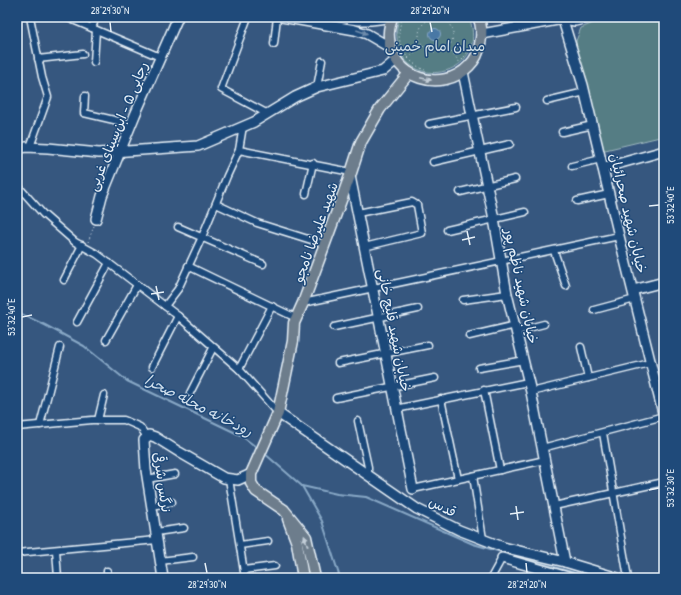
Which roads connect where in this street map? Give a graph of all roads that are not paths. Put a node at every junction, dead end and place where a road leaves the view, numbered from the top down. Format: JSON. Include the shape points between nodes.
{"nodes":[{"id":1,"x":30,"y":17,"type":"edge"},
{"id":2,"x":66,"y":17,"type":"edge"},
{"id":3,"x":96,"y":17,"type":"edge"},
{"id":4,"x":178,"y":17,"type":"edge"},
{"id":5,"x":248,"y":17,"type":"edge"},
{"id":6,"x":277,"y":17,"type":"edge"},
{"id":7,"x":282,"y":17,"type":"edge"},
{"id":8,"x":338,"y":17,"type":"edge"},
{"id":9,"x":392,"y":17,"type":"edge"},
{"id":10,"x":478,"y":17,"type":"edge"},
{"id":11,"x":592,"y":17,"type":"edge"},
{"id":12,"x":370,"y":18,"type":"edge"},
{"id":13,"x":564,"y":18,"type":"edge"},
{"id":14,"x":94,"y":29,"type":"junction"},
{"id":15,"x":482,"y":34,"type":"junction"},
{"id":16,"x":274,"y":44,"type":"dead end"},
{"id":17,"x":391,"y":48,"type":"junction"},
{"id":18,"x":83,"y":54,"type":"dead end"},
{"id":19,"x":160,"y":57,"type":"junction"},
{"id":20,"x":38,"y":59,"type":"junction"},
{"id":21,"x":403,"y":59,"type":"junction"},
{"id":22,"x":322,"y":61,"type":"dead end"},
{"id":23,"x":94,"y":62,"type":"dead end"},
{"id":24,"x":461,"y":66,"type":"junction"},
{"id":25,"x":409,"y":73,"type":"junction"},
{"id":26,"x":317,"y":87,"type":"junction"},
{"id":27,"x":585,"y":92,"type":"junction"},
{"id":28,"x":84,"y":96,"type":"dead end"},
{"id":29,"x":547,"y":101,"type":"dead end"},
{"id":30,"x":516,"y":107,"type":"dead end"},
{"id":31,"x":266,"y":113,"type":"junction"},
{"id":32,"x":472,"y":115,"type":"junction"},
{"id":33,"x":131,"y":124,"type":"junction"},
{"id":34,"x":429,"y":124,"type":"dead end"},
{"id":35,"x":593,"y":125,"type":"junction"},
{"id":36,"x":243,"y":126,"type":"junction"},
{"id":37,"x":562,"y":132,"type":"dead end"},
{"id":38,"x":510,"y":144,"type":"dead end"},
{"id":39,"x":30,"y":147,"type":"junction"},
{"id":40,"x":17,"y":149,"type":"edge"},
{"id":41,"x":239,"y":150,"type":"junction"},
{"id":42,"x":121,"y":151,"type":"junction"},
{"id":43,"x":480,"y":151,"type":"junction"},
{"id":44,"x":664,"y":151,"type":"edge"},
{"id":45,"x":433,"y":162,"type":"dead end"},
{"id":46,"x":602,"y":163,"type":"junction"},
{"id":47,"x":313,"y":164,"type":"junction"},
{"id":48,"x":572,"y":166,"type":"dead end"},
{"id":49,"x":350,"y":174,"type":"junction"},
{"id":50,"x":515,"y":179,"type":"dead end"},
{"id":51,"x":17,"y":185,"type":"edge"},
{"id":52,"x":487,"y":186,"type":"junction"},
{"id":53,"x":460,"y":192,"type":"dead end"},
{"id":54,"x":306,"y":194,"type":"dead end"},
{"id":55,"x":609,"y":194,"type":"junction"},
{"id":56,"x":577,"y":201,"type":"dead end"},
{"id":57,"x":216,"y":204,"type":"junction"},
{"id":58,"x":525,"y":212,"type":"dead end"},
{"id":59,"x":358,"y":213,"type":"junction"},
{"id":60,"x":96,"y":219,"type":"road end"},
{"id":61,"x":494,"y":219,"type":"junction"},
{"id":62,"x":178,"y":227,"type":"dead end"},
{"id":63,"x":447,"y":230,"type":"dead end"},
{"id":64,"x":619,"y":236,"type":"junction"},
{"id":65,"x":202,"y":237,"type":"junction"},
{"id":66,"x":324,"y":244,"type":"junction"},
{"id":67,"x":84,"y":246,"type":"junction"},
{"id":68,"x":364,"y":247,"type":"junction"},
{"id":69,"x":554,"y":251,"type":"junction"},
{"id":70,"x":502,"y":262,"type":"junction"},
{"id":71,"x":109,"y":263,"type":"junction"},
{"id":72,"x":263,"y":264,"type":"dead end"},
{"id":73,"x":188,"y":266,"type":"junction"},
{"id":74,"x":64,"y":280,"type":"dead end"},
{"id":75,"x":664,"y":282,"type":"edge"},
{"id":76,"x":137,"y":285,"type":"junction"},
{"id":77,"x":566,"y":286,"type":"dead end"},
{"id":78,"x":373,"y":289,"type":"junction"},
{"id":79,"x":507,"y":294,"type":"junction"},
{"id":80,"x":634,"y":295,"type":"junction"},
{"id":81,"x":463,"y":300,"type":"dead end"},
{"id":82,"x":303,"y":303,"type":"junction"},
{"id":83,"x":165,"y":306,"type":"junction"},
{"id":84,"x":272,"y":306,"type":"junction"},
{"id":85,"x":418,"y":309,"type":"dead end"},
{"id":86,"x":594,"y":310,"type":"dead end"},
{"id":87,"x":178,"y":316,"type":"junction"},
{"id":88,"x":378,"y":317,"type":"junction"},
{"id":89,"x":296,"y":318,"type":"junction"},
{"id":90,"x":77,"y":322,"type":"dead end"},
{"id":91,"x":544,"y":324,"type":"dead end"},
{"id":92,"x":334,"y":327,"type":"dead end"},
{"id":93,"x":516,"y":328,"type":"junction"},
{"id":94,"x":469,"y":336,"type":"dead end"},
{"id":95,"x":106,"y":340,"type":"dead end"},
{"id":96,"x":428,"y":345,"type":"dead end"},
{"id":97,"x":60,"y":347,"type":"dead end"},
{"id":98,"x":581,"y":347,"type":"dead end"},
{"id":99,"x":213,"y":348,"type":"junction"},
{"id":100,"x":386,"y":354,"type":"junction"},
{"id":101,"x":524,"y":360,"type":"junction"},
{"id":102,"x":338,"y":363,"type":"dead end"},
{"id":103,"x":650,"y":363,"type":"junction"},
{"id":104,"x":152,"y":367,"type":"dead end"},
{"id":105,"x":479,"y":368,"type":"dead end"},
{"id":106,"x":238,"y":369,"type":"junction"},
{"id":107,"x":435,"y":378,"type":"dead end"},
{"id":108,"x":588,"y":378,"type":"junction"},
{"id":109,"x":528,"y":382,"type":"junction"},
{"id":110,"x":392,"y":387,"type":"junction"},
{"id":111,"x":484,"y":390,"type":"junction"},
{"id":112,"x":531,"y":392,"type":"junction"},
{"id":113,"x":190,"y":393,"type":"dead end"},
{"id":114,"x":104,"y":395,"type":"dead end"},
{"id":115,"x":336,"y":398,"type":"dead end"},
{"id":116,"x":441,"y":399,"type":"junction"},
{"id":117,"x":396,"y":409,"type":"junction"},
{"id":118,"x":278,"y":413,"type":"junction"},
{"id":119,"x":664,"y":417,"type":"edge"},
{"id":120,"x":98,"y":420,"type":"junction"},
{"id":121,"x":358,"y":421,"type":"dead end"},
{"id":122,"x":40,"y":425,"type":"junction"},
{"id":123,"x":17,"y":427,"type":"edge"},
{"id":124,"x":603,"y":433,"type":"junction"},
{"id":125,"x":147,"y":437,"type":"junction"},
{"id":126,"x":542,"y":448,"type":"junction"},
{"id":127,"x":545,"y":460,"type":"junction"},
{"id":128,"x":500,"y":470,"type":"junction"},
{"id":129,"x":175,"y":474,"type":"dead end"},
{"id":130,"x":251,"y":474,"type":"junction"},
{"id":131,"x":368,"y":476,"type":"junction"},
{"id":132,"x":473,"y":476,"type":"junction"},
{"id":133,"x":148,"y":479,"type":"junction"},
{"id":134,"x":229,"y":479,"type":"junction"},
{"id":135,"x":458,"y":479,"type":"junction"},
{"id":136,"x":664,"y":482,"type":"edge"},
{"id":137,"x":412,"y":489,"type":"joint"},
{"id":138,"x":614,"y":493,"type":"junction"},
{"id":139,"x":172,"y":502,"type":"dead end"},
{"id":140,"x":152,"y":506,"type":"junction"},
{"id":141,"x":554,"y":506,"type":"junction"},
{"id":142,"x":284,"y":510,"type":"junction"},
{"id":143,"x":184,"y":528,"type":"dead end"},
{"id":144,"x":156,"y":536,"type":"junction"},
{"id":145,"x":483,"y":539,"type":"junction"},
{"id":146,"x":268,"y":541,"type":"dead end"},
{"id":147,"x":240,"y":545,"type":"junction"},
{"id":148,"x":56,"y":550,"type":"junction"},
{"id":149,"x":17,"y":553,"type":"edge"},
{"id":150,"x":537,"y":555,"type":"junction"},
{"id":151,"x":193,"y":557,"type":"dead end"},
{"id":152,"x":502,"y":558,"type":"joint"},
{"id":153,"x":160,"y":561,"type":"junction"},
{"id":154,"x":565,"y":562,"type":"junction"},
{"id":155,"x":275,"y":566,"type":"dead end"},
{"id":156,"x":534,"y":567,"type":"junction"},
{"id":157,"x":106,"y":570,"type":"dead end"},
{"id":158,"x":244,"y":570,"type":"junction"},
{"id":159,"x":560,"y":577,"type":"edge"},
{"id":160,"x":58,"y":578,"type":"edge"},
{"id":161,"x":107,"y":578,"type":"edge"},
{"id":162,"x":163,"y":578,"type":"edge"},
{"id":163,"x":245,"y":578,"type":"edge"},
{"id":164,"x":303,"y":578,"type":"edge"},
{"id":165,"x":315,"y":578,"type":"edge"},
{"id":166,"x":491,"y":578,"type":"edge"},
{"id":167,"x":571,"y":578,"type":"edge"},
{"id":168,"x":618,"y":578,"type":"edge"},
{"id":169,"x":628,"y":578,"type":"edge"}],
"edges":[{"from":1,"to":20,"type":"street"},
{"from":2,"to":14,"type":"street"},
{"from":3,"to":14,"type":"street"},
{"from":4,"to":19,"type":"street","name":"رجایی ۵ - ابن‌سینای غربی"},
{"from":5,"to":31,"type":"street","via":[[221,89]]},
{"from":6,"to":16,"type":"street"},
{"from":7,"to":17,"type":"street","one_way":true,"via":[[355,30]]},
{"from":8,"to":12,"type":"street","via":[[355,20]]},
{"from":9,"to":12,"type":"street"},
{"from":9,"to":17,"type":"main road","via":[[389,28]]},
{"from":10,"to":15,"type":"main road"},
{"from":11,"to":13,"type":"street","via":[[575,21]]},
{"from":13,"to":15,"type":"street"},
{"from":13,"to":27,"type":"street","name":"خیابان شهید صحرائیان"},
{"from":14,"to":19,"type":"street"},
{"from":14,"to":23,"type":"street"},
{"from":15,"to":24,"type":"main road","via":[[480,48],[473,62]]},
{"from":17,"to":21,"type":"main road"},
{"from":18,"to":20,"type":"street"},
{"from":19,"to":33,"type":"street","name":"رجایی ۵ - ابن‌سینای غربی"},
{"from":20,"to":39,"type":"street","via":[[48,97]]},
{"from":21,"to":25,"type":"main road"},
{"from":21,"to":26,"type":"street","via":[[383,71]]},
{"from":22,"to":26,"type":"street"},
{"from":25,"to":24,"type":"main road","one_way":true,"via":[[422,79],[436,81],[450,79]]},
{"from":24,"to":32,"type":"street","name":"خیابان شهید ناظم پور"},
{"from":25,"to":49,"type":"main road","name":"شهید علیرضا نامجو","via":[[380,109],[361,142]]},
{"from":26,"to":31,"type":"street"},
{"from":27,"to":29,"type":"street"},
{"from":27,"to":35,"type":"street","name":"خیابان شهید صحرائیان"},
{"from":28,"to":33,"type":"street","via":[[84,113]]},
{"from":30,"to":32,"type":"street"},
{"from":31,"to":36,"type":"street"},
{"from":32,"to":34,"type":"street"},
{"from":32,"to":43,"type":"street","name":"خیابان شهید ناظم پور"},
{"from":33,"to":42,"type":"street","name":"رجایی ۵ - ابن‌سینای غربی"},
{"from":35,"to":37,"type":"street"},
{"from":35,"to":46,"type":"street","name":"خیابان شهید صحرائیان"},
{"from":36,"to":41,"type":"street"},
{"from":36,"to":42,"type":"street","via":[[198,146]]},
{"from":38,"to":43,"type":"street"},
{"from":39,"to":40,"type":"street"},
{"from":39,"to":42,"type":"street","via":[[99,153]]},
{"from":41,"to":47,"type":"street"},
{"from":41,"to":57,"type":"street"},
{"from":42,"to":60,"type":"street","name":"رجایی ۵ - ابن‌سینای غربی","via":[[102,196]]},
{"from":43,"to":45,"type":"street"},
{"from":43,"to":52,"type":"street","name":"خیابان شهید ناظم پور"},
{"from":44,"to":46,"type":"street"},
{"from":46,"to":48,"type":"street"},
{"from":46,"to":55,"type":"street","name":"خیابان شهید صحرائیان"},
{"from":47,"to":49,"type":"street"},
{"from":47,"to":54,"type":"street"},
{"from":49,"to":59,"type":"street","name":"خیابان شهید قلیچ خانی"},
{"from":49,"to":66,"type":"main road","name":"شهید علیرضا نامجو"},
{"from":50,"to":52,"type":"street"},
{"from":51,"to":67,"type":"street","via":[[43,214],[75,242]]},
{"from":52,"to":53,"type":"street"},
{"from":52,"to":61,"type":"street","name":"خیابان شهید ناظم پور"},
{"from":55,"to":56,"type":"street"},
{"from":55,"to":64,"type":"street","name":"خیابان شهید صحرائیان"},
{"from":57,"to":65,"type":"street"},
{"from":57,"to":66,"type":"street","via":[[258,223]]},
{"from":58,"to":61,"type":"street"},
{"from":59,"to":68,"type":"street","name":"خیابان شهید قلیچ خانی"},
{"from":59,"to":68,"type":"street","via":[[412,202],[416,205],[422,233]]},
{"from":61,"to":63,"type":"street"},
{"from":61,"to":70,"type":"street","name":"خیابان شهید ناظم پور"},
{"from":62,"to":65,"type":"street"},
{"from":64,"to":69,"type":"street"},
{"from":64,"to":80,"type":"street","name":"خیابان شهید صحرائیان"},
{"from":65,"to":72,"type":"street"},
{"from":65,"to":73,"type":"street"},
{"from":66,"to":82,"type":"main road","name":"شهید علیرضا نامجو"},
{"from":67,"to":71,"type":"street"},
{"from":67,"to":74,"type":"street"},
{"from":68,"to":78,"type":"street","name":"خیابان شهید قلیچ خانی"},
{"from":69,"to":70,"type":"street"},
{"from":69,"to":77,"type":"street"},
{"from":70,"to":78,"type":"street"},
{"from":70,"to":79,"type":"street","name":"خیابان شهید ناظم پور"},
{"from":71,"to":76,"type":"street"},
{"from":71,"to":90,"type":"street"},
{"from":73,"to":83,"type":"street","via":[[178,289]]},
{"from":73,"to":84,"type":"street"},
{"from":75,"to":80,"type":"street"},
{"from":76,"to":83,"type":"street"},
{"from":76,"to":95,"type":"street"},
{"from":78,"to":82,"type":"street"},
{"from":78,"to":88,"type":"street","name":"خیابان شهید قلیچ خانی"},
{"from":79,"to":81,"type":"street"},
{"from":79,"to":93,"type":"street","name":"خیابان شهید ناظم پور"},
{"from":80,"to":86,"type":"street"},
{"from":80,"to":103,"type":"street","name":"خیابان شهید صحرائیان"},
{"from":82,"to":89,"type":"main road","name":"شهید علیرضا نامجو"},
{"from":83,"to":87,"type":"street"},
{"from":84,"to":89,"type":"street"},
{"from":84,"to":106,"type":"street"},
{"from":85,"to":88,"type":"street"},
{"from":87,"to":99,"type":"street"},
{"from":87,"to":104,"type":"street"},
{"from":88,"to":92,"type":"street"},
{"from":88,"to":100,"type":"street","name":"خیابان شهید قلیچ خانی"},
{"from":89,"to":118,"type":"main road","name":"شهید علیرضا نامجو"},
{"from":91,"to":93,"type":"street"},
{"from":93,"to":94,"type":"street"},
{"from":93,"to":101,"type":"street","name":"خیابان شهید ناظم پور"},
{"from":96,"to":100,"type":"street"},
{"from":97,"to":122,"type":"street"},
{"from":98,"to":108,"type":"street"},
{"from":99,"to":106,"type":"street"},
{"from":99,"to":113,"type":"street"},
{"from":100,"to":102,"type":"street"},
{"from":100,"to":110,"type":"street","name":"خیابان شهید قلیچ خانی"},
{"from":101,"to":105,"type":"street"},
{"from":101,"to":109,"type":"street","name":"خیابان شهید ناظم پور"},
{"from":103,"to":108,"type":"street"},
{"from":103,"to":119,"type":"street","name":"خیابان شهید صحرائیان"},
{"from":106,"to":118,"type":"street"},
{"from":107,"to":110,"type":"street"},
{"from":108,"to":112,"type":"street"},
{"from":109,"to":111,"type":"street"},
{"from":109,"to":112,"type":"street","name":"خیابان شهید ناظم پور"},
{"from":110,"to":115,"type":"street"},
{"from":110,"to":117,"type":"street","name":"خیابان شهید قلیچ خانی"},
{"from":111,"to":116,"type":"street"},
{"from":111,"to":128,"type":"street"},
{"from":112,"to":126,"type":"street","name":"خیابان شهید ناظم پور"},
{"from":114,"to":120,"type":"street"},
{"from":116,"to":117,"type":"street"},
{"from":116,"to":135,"type":"street"},
{"from":117,"to":137,"type":"street","name":"خیابان شهید قلیچ خانی"},
{"from":118,"to":130,"type":"main road","name":"شهید علیرضا نامجو"},
{"from":118,"to":131,"type":"street","name":"قدس"},
{"from":119,"to":124,"type":"street"},
{"from":120,"to":122,"type":"street"},
{"from":120,"to":125,"type":"street","via":[[124,420],[140,427]]},
{"from":121,"to":131,"type":"street"},
{"from":122,"to":123,"type":"street"},
{"from":124,"to":126,"type":"street"},
{"from":124,"to":138,"type":"street"},
{"from":125,"to":133,"type":"street","name":"نرگس شرقی","via":[[143,448]]},
{"from":125,"to":134,"type":"street","name":"نرگس شرقی","via":[[155,437],[212,472]]},
{"from":126,"to":127,"type":"street","name":"خیابان شهید ناظم پور"},
{"from":127,"to":128,"type":"street"},
{"from":127,"to":141,"type":"street","name":"خیابان شهید ناظم پور"},
{"from":128,"to":132,"type":"street"},
{"from":129,"to":133,"type":"street"},
{"from":130,"to":134,"type":"street","via":[[238,480]]},
{"from":130,"to":142,"type":"main road","via":[[251,483],[256,491]]},
{"from":131,"to":145,"type":"street","name":"قدس","via":[[417,509]]},
{"from":132,"to":135,"type":"street"},
{"from":132,"to":145,"type":"street"},
{"from":133,"to":140,"type":"street","name":"نرگس شرقی"},
{"from":134,"to":147,"type":"street"},
{"from":135,"to":137,"type":"street"},
{"from":136,"to":138,"type":"street"},
{"from":138,"to":141,"type":"street"},
{"from":138,"to":169,"type":"street"},
{"from":139,"to":140,"type":"street"},
{"from":140,"to":144,"type":"street","name":"نرگس شرقی"},
{"from":141,"to":154,"type":"street","name":"خیابان شهید ناظم پور"},
{"from":142,"to":164,"type":"main road","via":[[297,543]]},
{"from":165,"to":142,"type":"main road","one_way":true,"via":[[306,537]]},
{"from":143,"to":144,"type":"street"},
{"from":144,"to":148,"type":"street"},
{"from":144,"to":153,"type":"street","name":"نرگس شرقی"},
{"from":145,"to":150,"type":"street","name":"قدس"},
{"from":146,"to":147,"type":"street"},
{"from":147,"to":158,"type":"street"},
{"from":148,"to":149,"type":"street"},
{"from":148,"to":160,"type":"street"},
{"from":150,"to":154,"type":"street","name":"قدس"},
{"from":150,"to":156,"type":"street"},
{"from":151,"to":153,"type":"street"},
{"from":152,"to":156,"type":"street"},
{"from":152,"to":166,"type":"street"},
{"from":153,"to":162,"type":"street","name":"نرگس شرقی"},
{"from":154,"to":168,"type":"street","name":"قدس"},
{"from":155,"to":158,"type":"street"},
{"from":156,"to":159,"type":"street"},
{"from":157,"to":161,"type":"street"},
{"from":158,"to":163,"type":"street"},
{"from":159,"to":167,"type":"street"}]}
